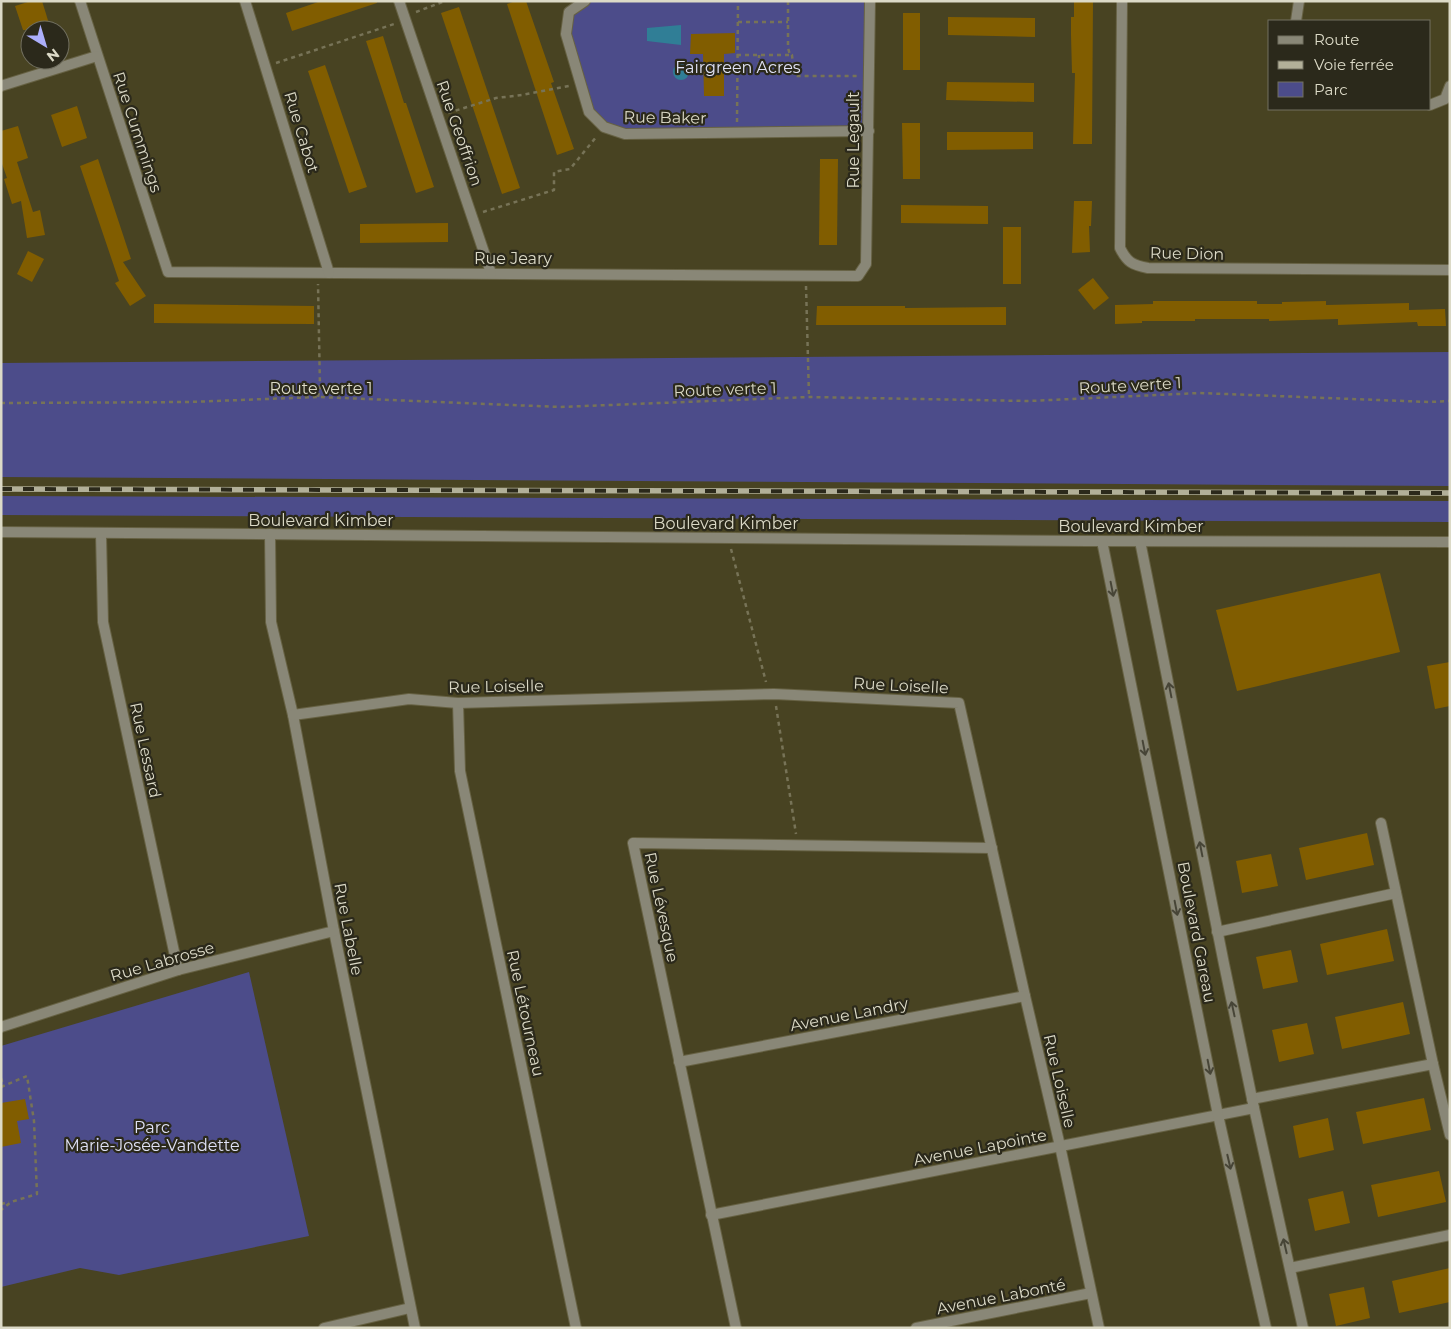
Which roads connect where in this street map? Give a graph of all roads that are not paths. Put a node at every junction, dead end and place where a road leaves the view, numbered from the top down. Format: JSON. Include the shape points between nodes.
{"nodes":[{"id":1,"x":80,"y":1,"type":"edge"},
{"id":2,"x":245,"y":1,"type":"edge"},
{"id":3,"x":399,"y":1,"type":"edge"},
{"id":4,"x":585,"y":1,"type":"edge"},
{"id":5,"x":870,"y":1,"type":"edge"},
{"id":6,"x":1122,"y":1,"type":"edge"},
{"id":7,"x":1299,"y":1,"type":"edge"},
{"id":8,"x":1296,"y":20,"type":"edge"},
{"id":9,"x":97,"y":56,"type":"junction"},
{"id":10,"x":1,"y":86,"type":"edge"},
{"id":11,"x":1450,"y":86,"type":"edge"},
{"id":12,"x":1431,"y":105,"type":"edge"},
{"id":13,"x":869,"y":131,"type":"junction"},
{"id":14,"x":1450,"y":270,"type":"edge"},
{"id":15,"x":168,"y":272,"type":"joint"},
{"id":16,"x":329,"y":272,"type":"junction"},
{"id":17,"x":491,"y":273,"type":"junction"},
{"id":18,"x":858,"y":276,"type":"joint"},
{"id":19,"x":1,"y":532,"type":"edge"},
{"id":20,"x":101,"y":534,"type":"junction"},
{"id":21,"x":270,"y":534,"type":"junction"},
{"id":22,"x":1102,"y":541,"type":"junction"},
{"id":23,"x":1140,"y":541,"type":"junction"},
{"id":24,"x":1450,"y":542,"type":"edge"},
{"id":25,"x":458,"y":703,"type":"junction"},
{"id":26,"x":294,"y":716,"type":"junction"},
{"id":27,"x":1381,"y":823,"type":"dead end"},
{"id":28,"x":992,"y":848,"type":"junction"},
{"id":29,"x":1396,"y":893,"type":"junction"},
{"id":30,"x":334,"y":930,"type":"junction"},
{"id":31,"x":1217,"y":932,"type":"junction"},
{"id":32,"x":178,"y":970,"type":"junction"},
{"id":33,"x":1025,"y":996,"type":"junction"},
{"id":34,"x":1,"y":1027,"type":"edge"},
{"id":35,"x":679,"y":1062,"type":"junction"},
{"id":36,"x":1433,"y":1064,"type":"junction"},
{"id":37,"x":1253,"y":1103,"type":"junction"},
{"id":38,"x":1218,"y":1114,"type":"junction"},
{"id":39,"x":1450,"y":1135,"type":"edge"},
{"id":40,"x":1060,"y":1146,"type":"junction"},
{"id":41,"x":711,"y":1215,"type":"junction"},
{"id":42,"x":1450,"y":1235,"type":"edge"},
{"id":43,"x":1290,"y":1268,"type":"junction"},
{"id":44,"x":1091,"y":1293,"type":"junction"},
{"id":45,"x":410,"y":1308,"type":"junction"},
{"id":46,"x":324,"y":1328,"type":"edge"},
{"id":47,"x":415,"y":1328,"type":"edge"},
{"id":48,"x":576,"y":1328,"type":"edge"},
{"id":49,"x":736,"y":1328,"type":"edge"},
{"id":50,"x":916,"y":1328,"type":"edge"},
{"id":51,"x":1099,"y":1328,"type":"edge"},
{"id":52,"x":1266,"y":1328,"type":"edge"},
{"id":53,"x":1303,"y":1328,"type":"edge"}],
"edges":[{"from":1,"to":9,"type":"street","name":"Rue Cummings"},
{"from":2,"to":16,"type":"street","name":"Rue Cabot"},
{"from":3,"to":17,"type":"street","name":"Rue Geoffrion"},
{"from":4,"to":13,"type":"street","name":"Rue Baker","via":[[570,12],[566,34],[589,112],[604,127],[625,134]]},
{"from":5,"to":13,"type":"street","name":"Rue Legault"},
{"from":6,"to":14,"type":"street","name":"Rue Dion","via":[[1120,248],[1125,258],[1134,265],[1148,268]]},
{"from":7,"to":8,"type":"street"},
{"from":9,"to":10,"type":"street"},
{"from":9,"to":15,"type":"street","name":"Rue Cummings"},
{"from":11,"to":12,"type":"street","via":[[1445,99]]},
{"from":13,"to":18,"type":"street","name":"Rue Legault","via":[[866,264]]},
{"from":15,"to":16,"type":"street","name":"Rue Jeary"},
{"from":16,"to":17,"type":"street","name":"Rue Jeary"},
{"from":17,"to":18,"type":"street","name":"Rue Jeary"},
{"from":19,"to":20,"type":"street","name":"Boulevard Kimber"},
{"from":20,"to":21,"type":"street","name":"Boulevard Kimber"},
{"from":20,"to":32,"type":"street","name":"Rue Lessard","via":[[103,622]]},
{"from":21,"to":22,"type":"street","name":"Boulevard Kimber"},
{"from":21,"to":26,"type":"street","name":"Rue Labelle","via":[[271,622]]},
{"from":22,"to":23,"type":"street","name":"Boulevard Kimber"},
{"from":22,"to":38,"type":"street","name":"Boulevard Gareau","one_way":true},
{"from":23,"to":24,"type":"street","name":"Boulevard Kimber"},
{"from":31,"to":23,"type":"street","name":"Boulevard Gareau","one_way":true},
{"from":25,"to":26,"type":"street","name":"Rue Loiselle","via":[[409,699]]},
{"from":25,"to":28,"type":"street","name":"Rue Loiselle","via":[[772,695],[959,703]]},
{"from":25,"to":48,"type":"street","name":"Rue Létourneau","via":[[460,771]]},
{"from":26,"to":30,"type":"street","name":"Rue Labelle"},
{"from":27,"to":29,"type":"street"},
{"from":28,"to":33,"type":"street","name":"Rue Loiselle"},
{"from":28,"to":35,"type":"street","name":"Rue Lévesque","via":[[633,843]]},
{"from":29,"to":31,"type":"street"},
{"from":29,"to":36,"type":"street"},
{"from":30,"to":32,"type":"street","name":"Rue Labrosse"},
{"from":30,"to":45,"type":"street","name":"Rue Labelle"},
{"from":37,"to":31,"type":"street","name":"Boulevard Gareau","one_way":true},
{"from":32,"to":34,"type":"street","name":"Rue Labrosse"},
{"from":33,"to":35,"type":"street","name":"Avenue Landry"},
{"from":33,"to":40,"type":"street","name":"Rue Loiselle"},
{"from":35,"to":41,"type":"street","name":"Rue Lévesque"},
{"from":36,"to":37,"type":"street","name":"Avenue Lapointe"},
{"from":36,"to":39,"type":"street"},
{"from":37,"to":38,"type":"street","name":"Avenue Lapointe"},
{"from":43,"to":37,"type":"street","name":"Boulevard Gareau","one_way":true},
{"from":38,"to":40,"type":"street","name":"Avenue Lapointe"},
{"from":38,"to":52,"type":"street","name":"Boulevard Gareau","one_way":true},
{"from":40,"to":41,"type":"street","name":"Avenue Lapointe"},
{"from":40,"to":44,"type":"street","name":"Rue Loiselle"},
{"from":41,"to":49,"type":"street","name":"Rue Lévesque"},
{"from":42,"to":43,"type":"street"},
{"from":43,"to":53,"type":"street","name":"Boulevard Gareau"},
{"from":44,"to":50,"type":"street","name":"Avenue Labonté"},
{"from":44,"to":51,"type":"street","name":"Rue Loiselle"},
{"from":45,"to":46,"type":"street"},
{"from":45,"to":47,"type":"street","name":"Rue Labelle"}]}
